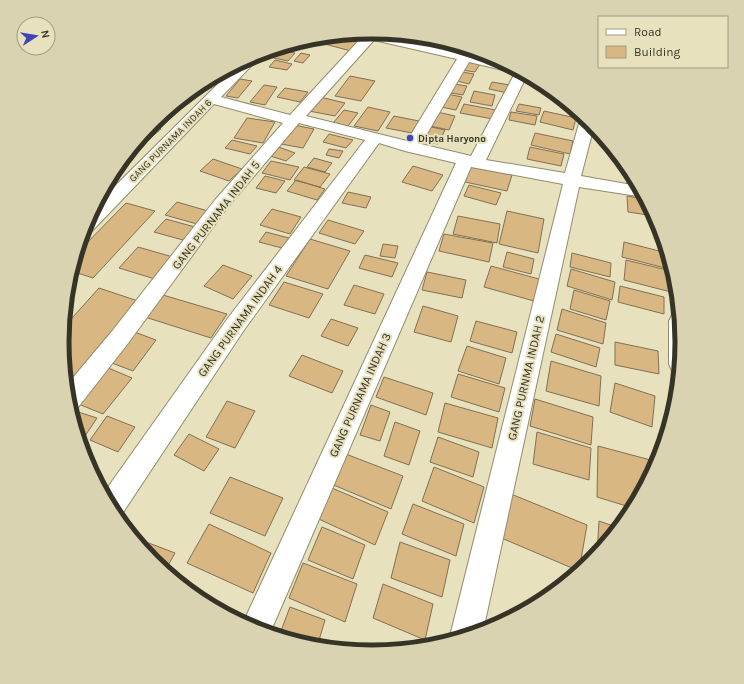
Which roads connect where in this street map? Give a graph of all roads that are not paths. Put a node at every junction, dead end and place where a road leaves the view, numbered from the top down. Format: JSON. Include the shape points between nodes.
{"nodes":[{"id":1,"x":361,"y":40,"type":"edge"},
{"id":2,"x":392,"y":40,"type":"edge"},
{"id":3,"x":465,"y":57,"type":"junction"},
{"id":4,"x":490,"y":63,"type":"edge"},
{"id":5,"x":242,"y":68,"type":"edge"},
{"id":6,"x":519,"y":77,"type":"edge"},
{"id":7,"x":212,"y":98,"type":"junction"},
{"id":8,"x":294,"y":119,"type":"junction"},
{"id":9,"x":586,"y":128,"type":"edge"},
{"id":10,"x":374,"y":139,"type":"junction"},
{"id":11,"x":411,"y":148,"type":"junction"},
{"id":12,"x":470,"y":162,"type":"junction"},
{"id":13,"x":572,"y":180,"type":"junction"},
{"id":14,"x":634,"y":191,"type":"edge"},
{"id":15,"x":98,"y":213,"type":"edge"},
{"id":16,"x":74,"y":395,"type":"edge"},
{"id":17,"x":114,"y":501,"type":"edge"},
{"id":18,"x":259,"y":623,"type":"edge"},
{"id":19,"x":468,"y":629,"type":"edge"}],
"edges":[{"from":1,"to":8,"type":"street","name":"GANG PURNAMA INDAH 5"},
{"from":2,"to":3,"type":"street"},
{"from":3,"to":4,"type":"street"},
{"from":3,"to":11,"type":"street"},
{"from":5,"to":7,"type":"street","name":"GANG PURNAMA INDAH 6"},
{"from":6,"to":12,"type":"street","name":"GANG PURNAMA INDAH 3"},
{"from":7,"to":8,"type":"street"},
{"from":7,"to":15,"type":"street","name":"GANG PURNAMA INDAH 6"},
{"from":8,"to":10,"type":"street"},
{"from":8,"to":16,"type":"street","name":"GANG PURNAMA INDAH 5","via":[[222,204]]},
{"from":9,"to":13,"type":"street","name":"GANG PURNMA INDAH 2"},
{"from":10,"to":11,"type":"street"},
{"from":10,"to":17,"type":"street","name":"GANG PURNAMA INDAH 4","via":[[236,324]]},
{"from":11,"to":12,"type":"street"},
{"from":12,"to":13,"type":"street"},
{"from":12,"to":18,"type":"street","name":"GANG PURNAMA INDAH 3"},
{"from":13,"to":14,"type":"street"},
{"from":13,"to":19,"type":"street","name":"GANG PURNMA INDAH 2"}]}
